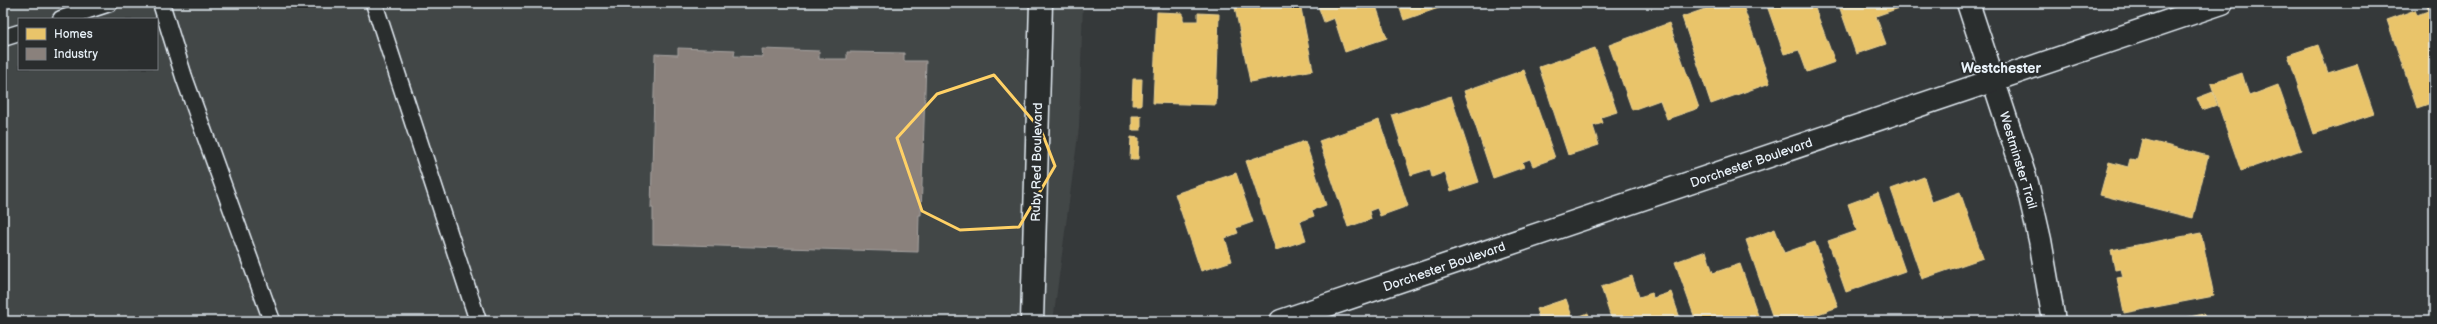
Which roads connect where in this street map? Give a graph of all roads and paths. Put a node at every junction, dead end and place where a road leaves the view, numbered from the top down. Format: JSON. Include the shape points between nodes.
{"nodes":[{"id":1,"x":110,"y":3,"type":"edge"},
{"id":2,"x":161,"y":3,"type":"edge"},
{"id":3,"x":374,"y":3,"type":"edge"},
{"id":4,"x":1041,"y":3,"type":"edge"},
{"id":5,"x":1968,"y":3,"type":"edge"},
{"id":6,"x":2222,"y":3,"type":"edge"},
{"id":7,"x":64,"y":18,"type":"edge"},
{"id":8,"x":18,"y":32,"type":"edge"},
{"id":9,"x":3,"y":38,"type":"edge"},
{"id":10,"x":1994,"y":79,"type":"junction"},
{"id":11,"x":1285,"y":320,"type":"edge"},
{"id":12,"x":272,"y":321,"type":"edge"},
{"id":13,"x":478,"y":321,"type":"edge"},
{"id":14,"x":1032,"y":321,"type":"edge"},
{"id":15,"x":2054,"y":321,"type":"edge"}],
"edges":[{"from":1,"to":7,"type":"lane"},
{"from":2,"to":12,"type":"lane","via":[[184,77]]},
{"from":3,"to":13,"type":"lane"},
{"from":4,"to":14,"type":"street","name":"Ruby Red Boulevard"},
{"from":5,"to":10,"type":"street","name":"Westminster Trail"},
{"from":6,"to":10,"type":"street","name":"Dorchester Boulevard"},
{"from":8,"to":9,"type":"lane"},
{"from":10,"to":11,"type":"street","name":"Dorchester Boulevard"},
{"from":10,"to":15,"type":"street","name":"Westminster Trail","via":[[2035,211]]}]}
